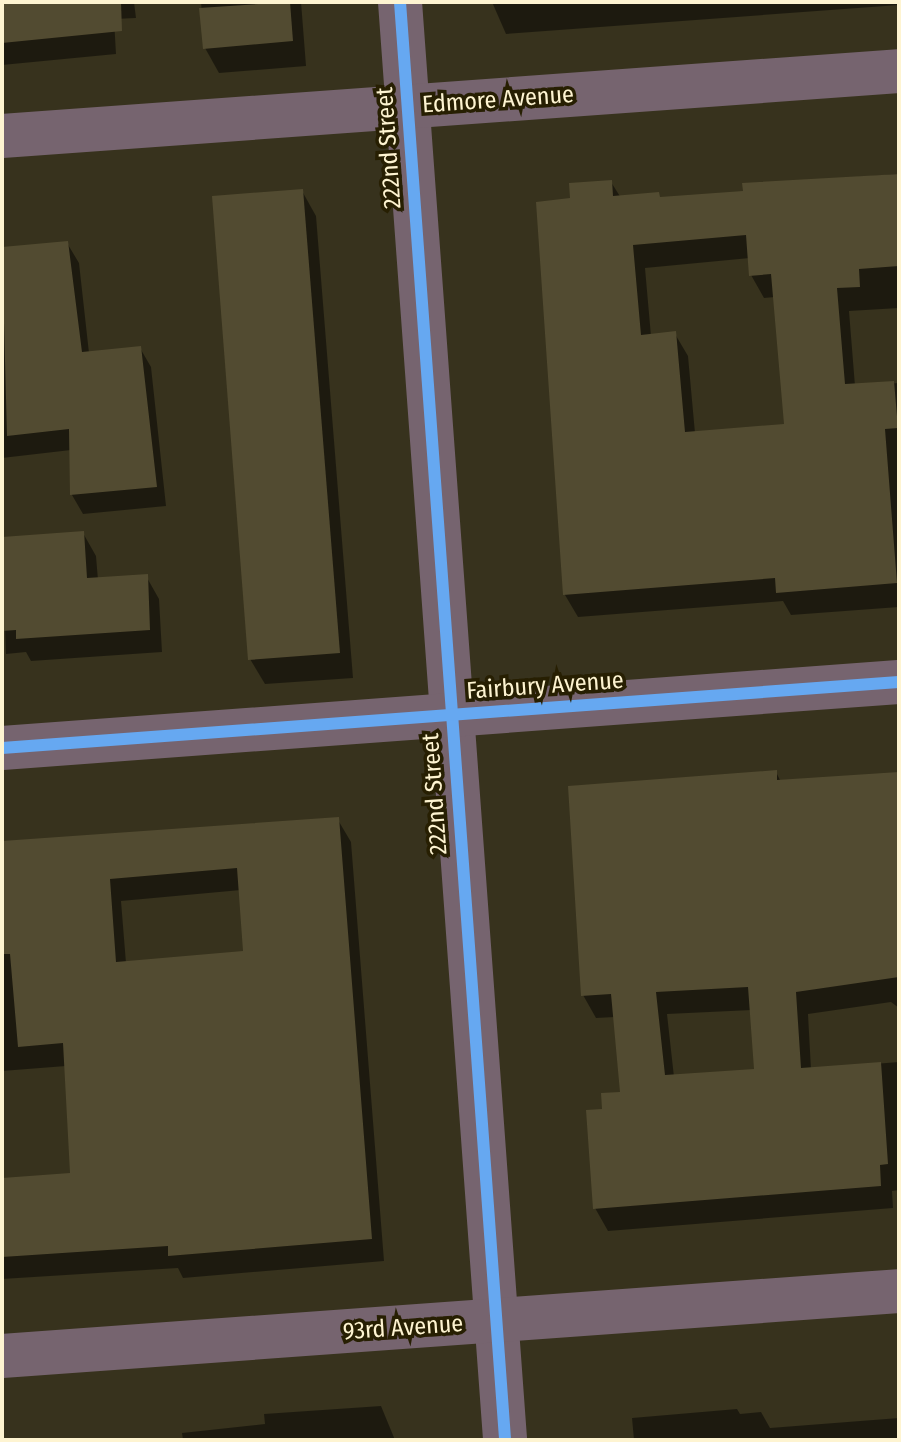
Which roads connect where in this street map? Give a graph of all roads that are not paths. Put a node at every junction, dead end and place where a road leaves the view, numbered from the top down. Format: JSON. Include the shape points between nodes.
{"nodes":[{"id":1,"x":400,"y":2,"type":"edge"},
{"id":2,"x":899,"y":71,"type":"edge"},
{"id":3,"x":408,"y":106,"type":"junction"},
{"id":4,"x":2,"y":136,"type":"edge"},
{"id":5,"x":899,"y":682,"type":"edge"},
{"id":6,"x":452,"y":715,"type":"junction"},
{"id":7,"x":2,"y":748,"type":"edge"},
{"id":8,"x":899,"y":1291,"type":"edge"},
{"id":9,"x":496,"y":1321,"type":"junction"},
{"id":10,"x":2,"y":1356,"type":"edge"},
{"id":11,"x":505,"y":1440,"type":"edge"}],
"edges":[{"from":1,"to":3,"type":"street","name":"222nd Street"},
{"from":2,"to":3,"type":"street","name":"Edmore Avenue"},
{"from":3,"to":4,"type":"street","name":"Edmore Avenue"},
{"from":3,"to":6,"type":"street","name":"222nd Street"},
{"from":5,"to":6,"type":"street","name":"Fairbury Avenue"},
{"from":6,"to":7,"type":"street","name":"Fairbury Avenue"},
{"from":6,"to":9,"type":"street","name":"222nd Street"},
{"from":8,"to":9,"type":"street","name":"93rd Avenue"},
{"from":9,"to":10,"type":"street","name":"93rd Avenue"},
{"from":9,"to":11,"type":"street","name":"222nd Street"}]}
